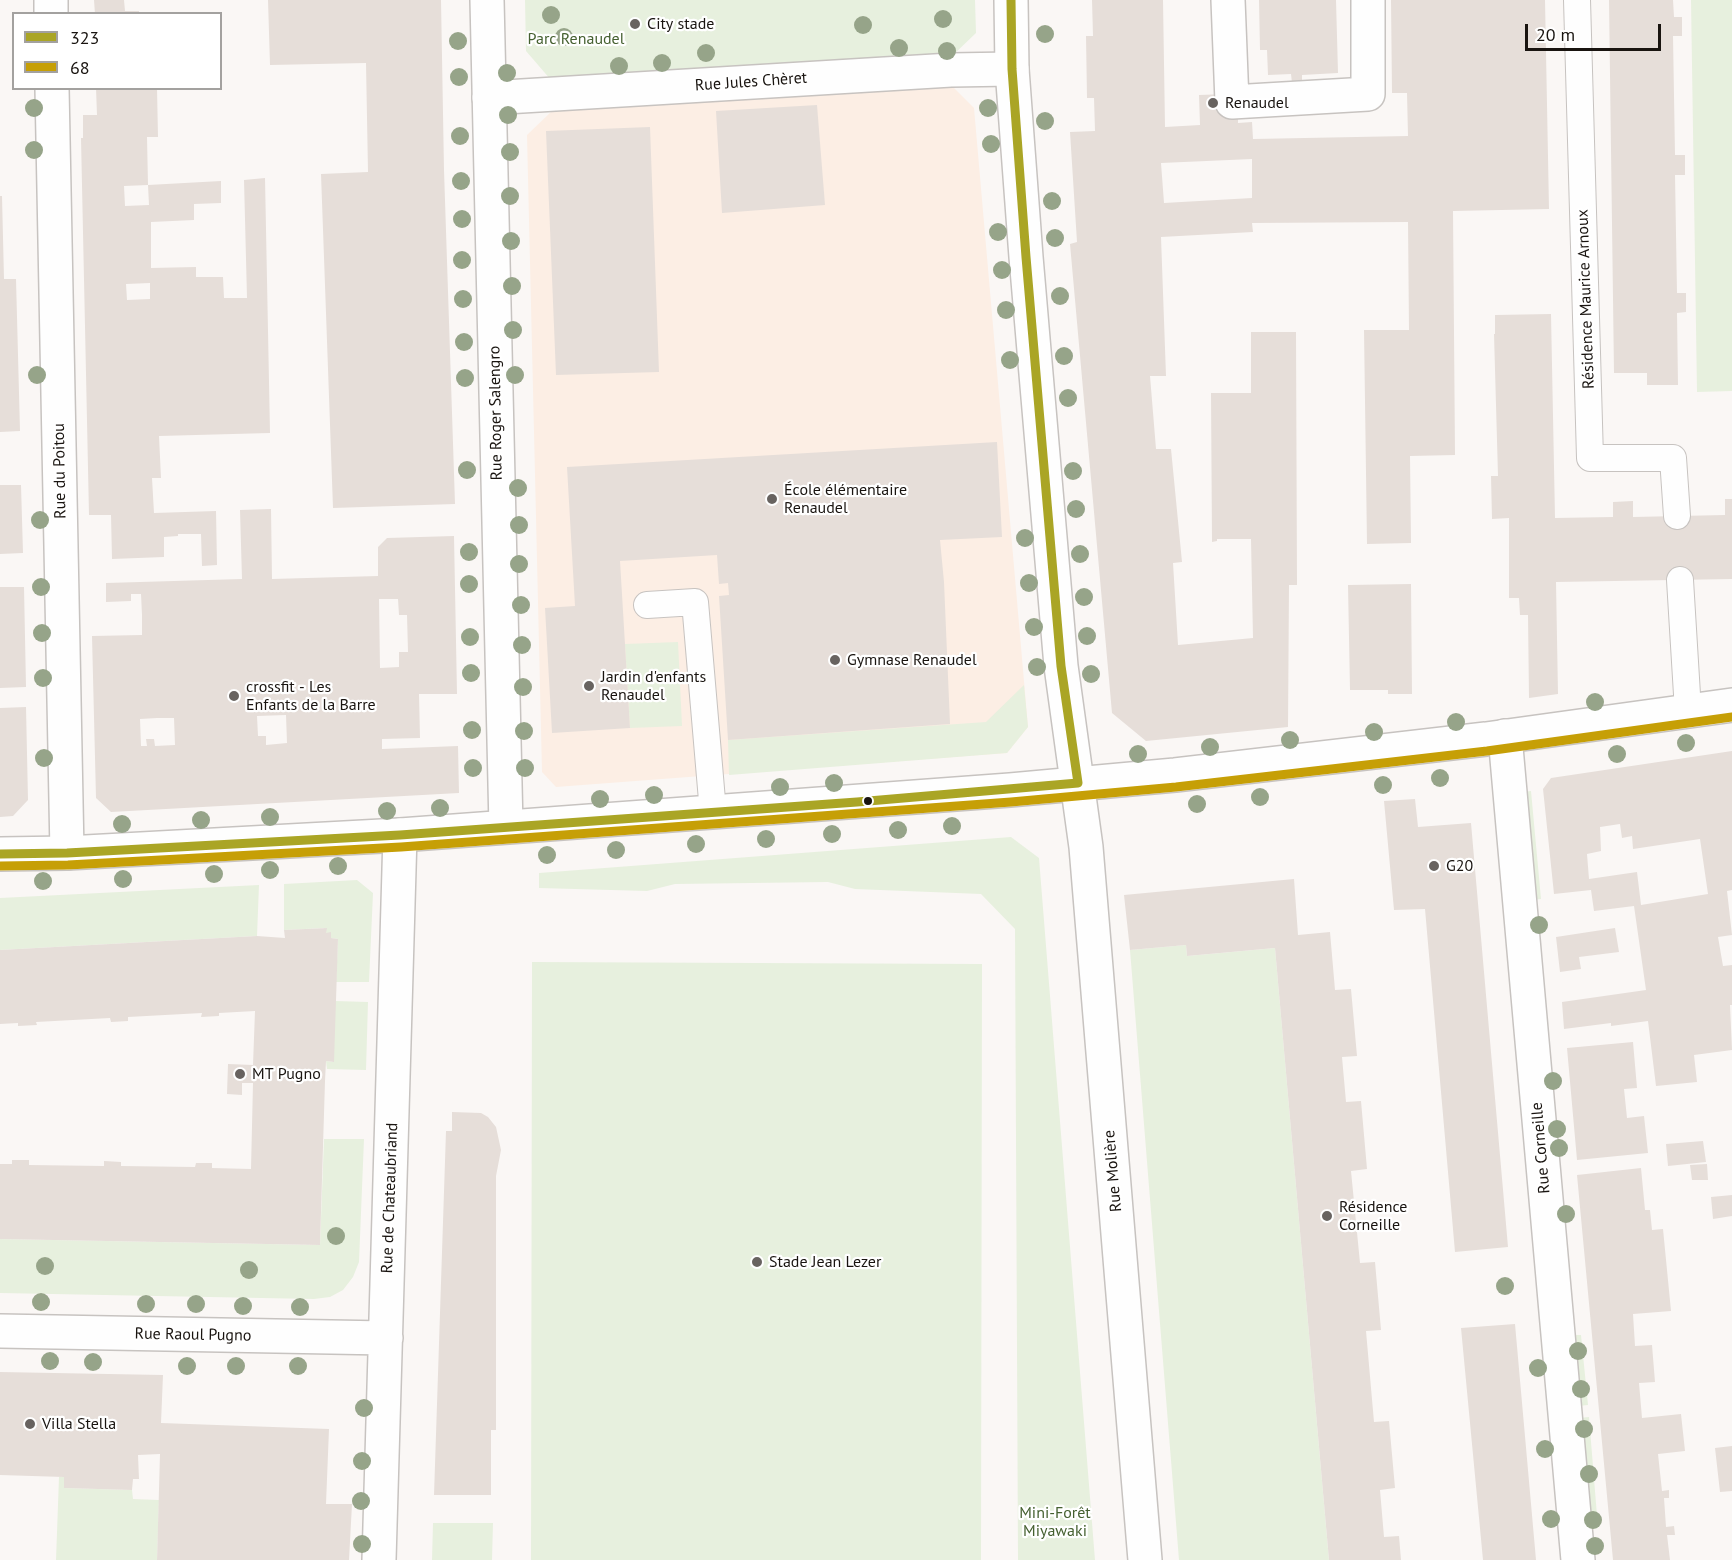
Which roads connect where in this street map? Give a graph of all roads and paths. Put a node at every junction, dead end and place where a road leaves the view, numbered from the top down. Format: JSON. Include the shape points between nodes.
{"nodes":[{"id":1,"x":488,"y":0,"type":"edge"},
{"id":2,"x":1011,"y":0,"type":"edge"},
{"id":3,"x":1228,"y":0,"type":"edge"},
{"id":4,"x":1368,"y":0,"type":"edge"},
{"id":5,"x":1577,"y":0,"type":"edge"},
{"id":6,"x":1012,"y":69,"type":"junction"},
{"id":7,"x":52,"y":90,"type":"edge"},
{"id":8,"x":489,"y":98,"type":"junction"},
{"id":9,"x":1677,"y":516,"type":"dead end"},
{"id":10,"x":1680,"y":580,"type":"dead end"},
{"id":11,"x":646,"y":605,"type":"dead end"},
{"id":12,"x":1732,"y":705,"type":"edge"},
{"id":13,"x":1688,"y":711,"type":"junction"},
{"id":14,"x":1505,"y":736,"type":"junction"},
{"id":15,"x":1078,"y":783,"type":"junction"},
{"id":16,"x":713,"y":812,"type":"junction"},
{"id":17,"x":506,"y":826,"type":"junction"},
{"id":18,"x":400,"y":835,"type":"junction"},
{"id":19,"x":67,"y":853,"type":"junction"},
{"id":20,"x":0,"y":854,"type":"edge"},
{"id":21,"x":0,"y":1331,"type":"edge"},
{"id":22,"x":386,"y":1338,"type":"junction"},
{"id":23,"x":379,"y":1560,"type":"edge"},
{"id":24,"x":1144,"y":1560,"type":"edge"},
{"id":25,"x":1578,"y":1560,"type":"edge"}],
"edges":[{"from":1,"to":8,"type":"street","name":"Rue Roger Salengro"},
{"from":2,"to":6,"type":"street","name":"Rue Molière"},
{"from":3,"to":4,"type":"street","via":[[1232,102],[1368,94]]},
{"from":5,"to":9,"type":"lane","name":"Résidence Maurice Arnoux","via":[[1590,458],[1673,458]]},
{"from":6,"to":8,"type":"street","name":"Rue Jules Chèret"},
{"from":6,"to":15,"type":"street","name":"Rue Molière","via":[[1061,666]]},
{"from":7,"to":19,"type":"street","name":"Rue du Poitou"},
{"from":8,"to":17,"type":"street","name":"Rue Roger Salengro"},
{"from":10,"to":13,"type":"lane"},
{"from":11,"to":16,"type":"lane","via":[[695,602]]},
{"from":12,"to":13,"type":"street"},
{"from":13,"to":14,"type":"street"},
{"from":14,"to":15,"type":"street"},
{"from":14,"to":25,"type":"street","name":"Rue Corneille"},
{"from":15,"to":16,"type":"street"},
{"from":15,"to":24,"type":"street","name":"Rue Molière"},
{"from":16,"to":17,"type":"street"},
{"from":17,"to":18,"type":"street"},
{"from":18,"to":19,"type":"street"},
{"from":18,"to":22,"type":"street","name":"Rue de Chateaubriand"},
{"from":19,"to":20,"type":"street"},
{"from":21,"to":22,"type":"street","name":"Rue Raoul Pugno"},
{"from":22,"to":23,"type":"street","name":"Rue de Chateaubriand"}]}
